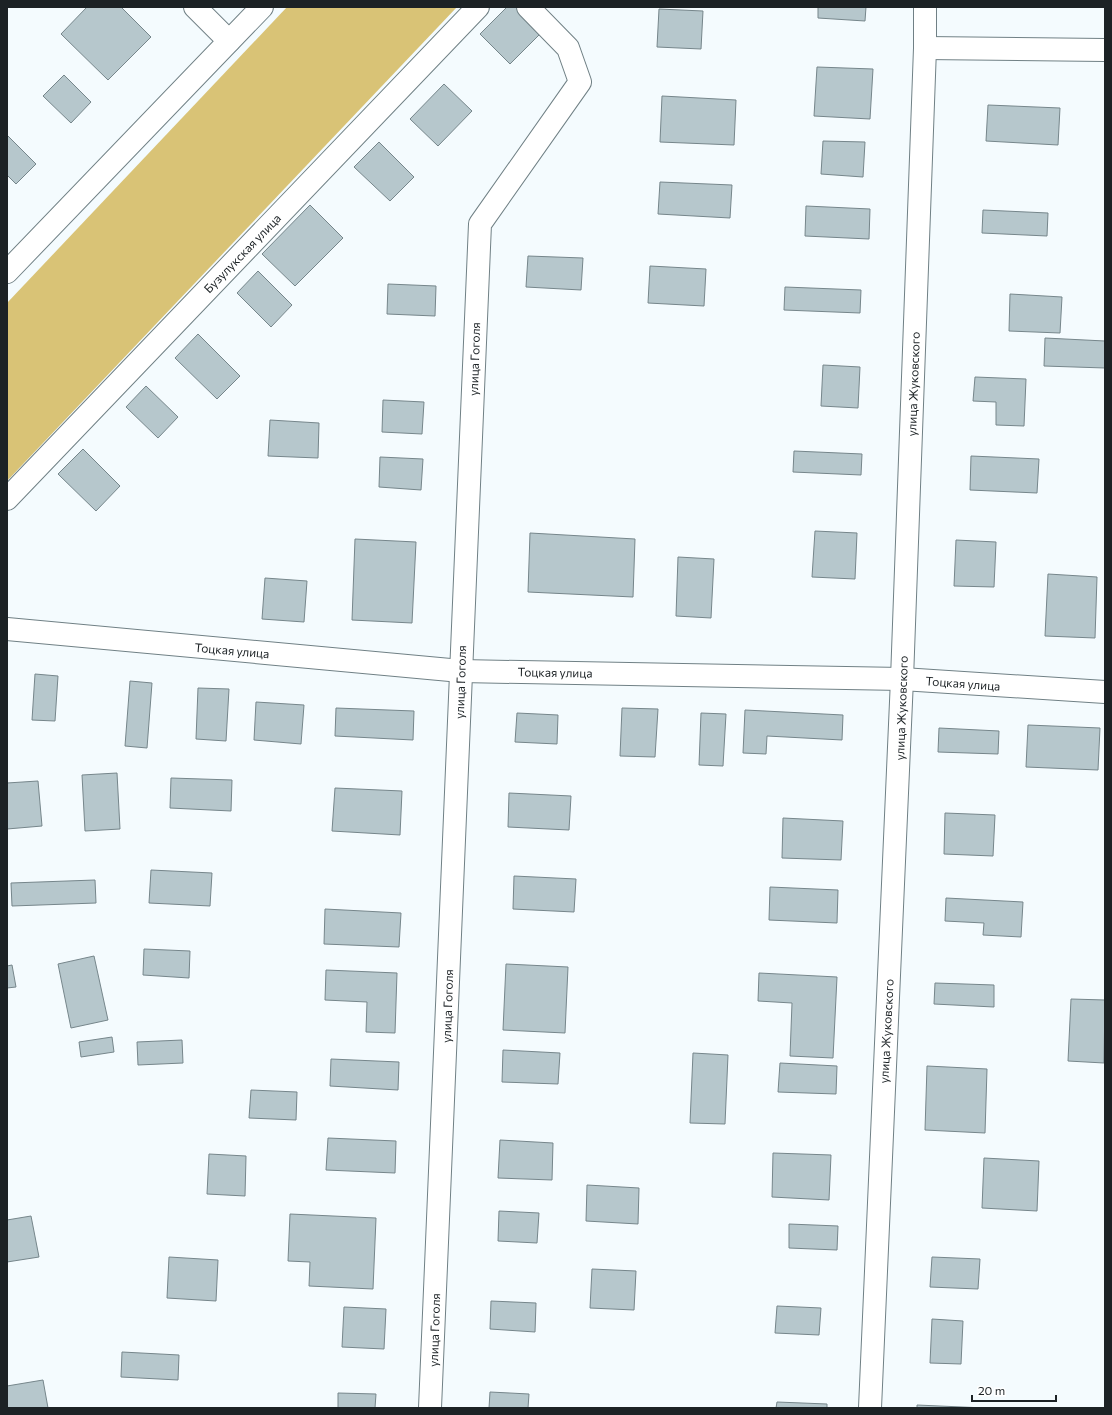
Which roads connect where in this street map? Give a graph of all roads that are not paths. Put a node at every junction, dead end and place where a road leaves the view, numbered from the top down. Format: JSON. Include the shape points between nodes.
{"nodes":[{"id":1,"x":195,"y":7,"type":"edge"},
{"id":2,"x":262,"y":7,"type":"edge"},
{"id":3,"x":478,"y":7,"type":"edge"},
{"id":4,"x":528,"y":7,"type":"edge"},
{"id":5,"x":925,"y":7,"type":"edge"},
{"id":6,"x":229,"y":41,"type":"junction"},
{"id":7,"x":925,"y":48,"type":"junction"},
{"id":8,"x":1105,"y":50,"type":"edge"},
{"id":9,"x":7,"y":272,"type":"edge"},
{"id":10,"x":7,"y":499,"type":"edge"},
{"id":11,"x":7,"y":629,"type":"edge"},
{"id":12,"x":461,"y":671,"type":"junction"},
{"id":13,"x":902,"y":679,"type":"junction"},
{"id":14,"x":1105,"y":692,"type":"edge"},
{"id":15,"x":430,"y":1408,"type":"edge"},
{"id":16,"x":870,"y":1408,"type":"edge"}],
"edges":[{"from":1,"to":6,"type":"street"},
{"from":2,"to":6,"type":"street"},
{"from":3,"to":10,"type":"street","name":"Бузулукская улица"},
{"from":4,"to":12,"type":"street","name":"улица Гоголя","via":[[568,48],[580,82],[480,224]]},
{"from":5,"to":7,"type":"street","name":"улица Жуковского"},
{"from":6,"to":9,"type":"street"},
{"from":7,"to":8,"type":"street"},
{"from":7,"to":13,"type":"street","name":"улица Жуковского"},
{"from":11,"to":12,"type":"street","name":"Тоцкая улица"},
{"from":12,"to":13,"type":"street","name":"Тоцкая улица"},
{"from":12,"to":15,"type":"street","name":"улица Гоголя"},
{"from":13,"to":14,"type":"street","name":"Тоцкая улица"},
{"from":13,"to":16,"type":"street","name":"улица Жуковского"}]}
